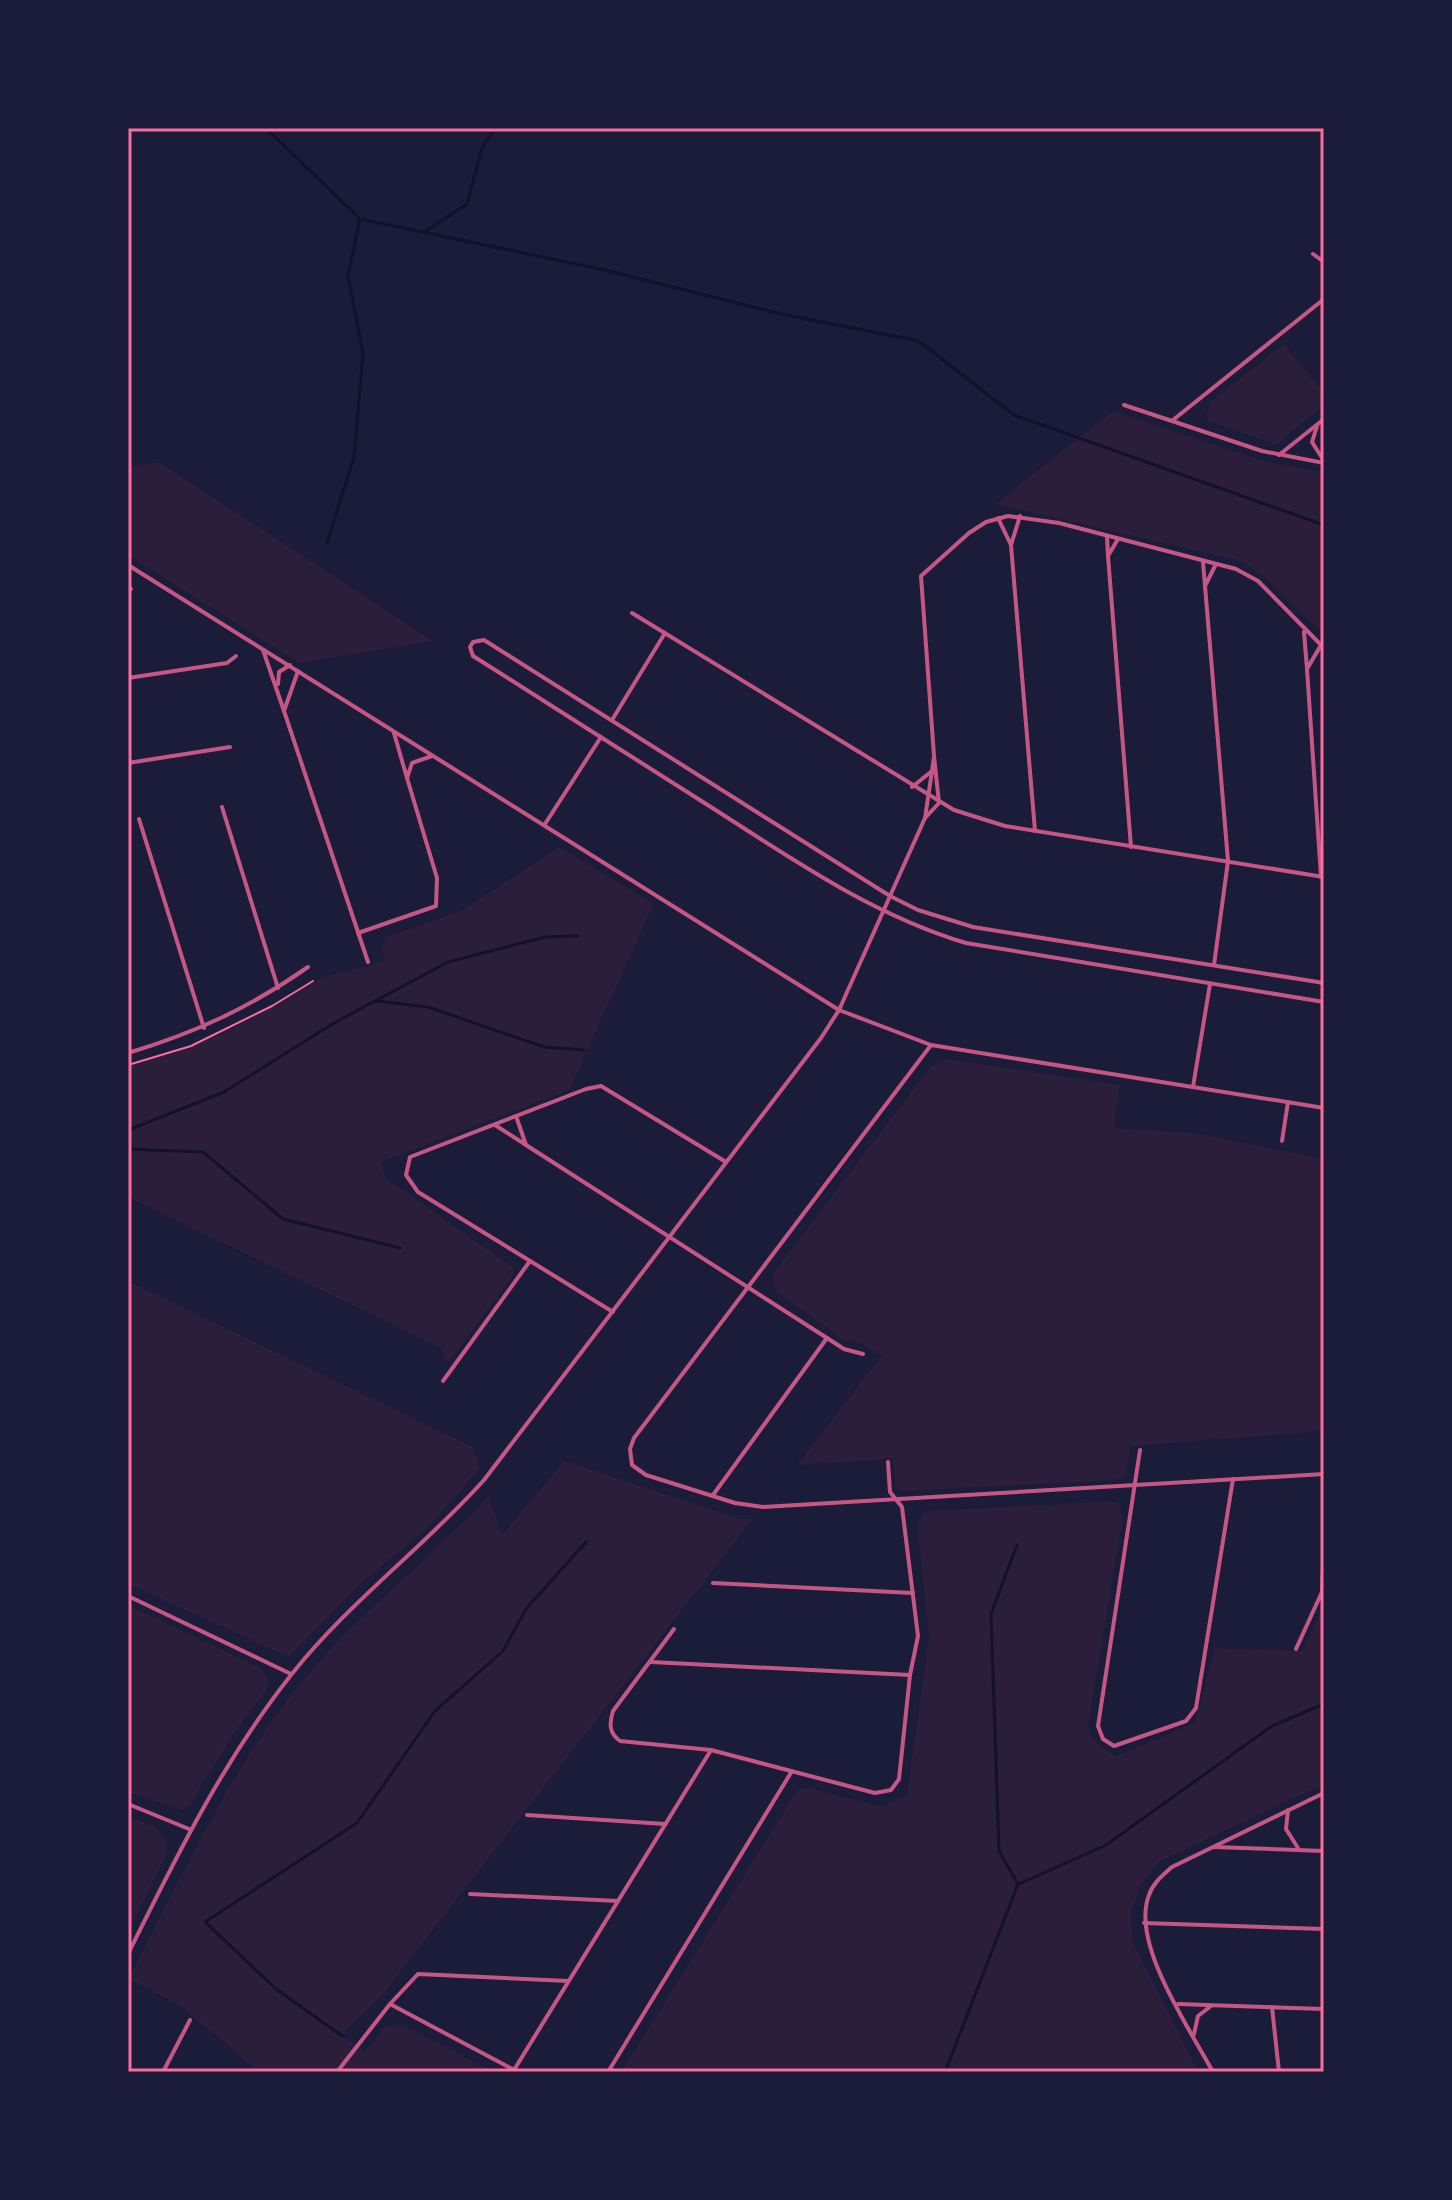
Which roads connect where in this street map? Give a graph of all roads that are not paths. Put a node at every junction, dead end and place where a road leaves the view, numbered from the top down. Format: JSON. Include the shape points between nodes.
{"nodes":[{"id":1,"x":1313,"y":254,"type":"dead end"},
{"id":2,"x":1324,"y":262,"type":"edge"},
{"id":3,"x":1324,"y":299,"type":"edge"},
{"id":4,"x":1124,"y":405,"type":"dead end"},
{"id":5,"x":1324,"y":419,"type":"edge"},
{"id":6,"x":1172,"y":420,"type":"junction"},
{"id":7,"x":1318,"y":424,"type":"junction"},
{"id":8,"x":1279,"y":455,"type":"junction"},
{"id":9,"x":1324,"y":462,"type":"edge"},
{"id":10,"x":1020,"y":516,"type":"junction"},
{"id":11,"x":998,"y":518,"type":"junction"},
{"id":12,"x":1107,"y":536,"type":"junction"},
{"id":13,"x":1118,"y":539,"type":"junction"},
{"id":14,"x":1011,"y":545,"type":"junction"},
{"id":15,"x":1108,"y":556,"type":"junction"},
{"id":16,"x":1203,"y":562,"type":"junction"},
{"id":17,"x":1216,"y":564,"type":"junction"},
{"id":18,"x":128,"y":565,"type":"edge"},
{"id":19,"x":1205,"y":586,"type":"junction"},
{"id":20,"x":632,"y":613,"type":"dead end"},
{"id":21,"x":1304,"y":630,"type":"junction"},
{"id":22,"x":665,"y":633,"type":"junction"},
{"id":23,"x":1322,"y":646,"type":"edge"},
{"id":24,"x":262,"y":648,"type":"junction"},
{"id":25,"x":236,"y":656,"type":"dead end"},
{"id":26,"x":290,"y":665,"type":"junction"},
{"id":27,"x":1307,"y":669,"type":"junction"},
{"id":28,"x":298,"y":671,"type":"junction"},
{"id":29,"x":128,"y":678,"type":"edge"},
{"id":30,"x":278,"y":691,"type":"junction"},
{"id":31,"x":284,"y":711,"type":"junction"},
{"id":32,"x":612,"y":721,"type":"junction"},
{"id":33,"x":393,"y":731,"type":"junction"},
{"id":34,"x":601,"y":737,"type":"junction"},
{"id":35,"x":418,"y":746,"type":"junction"},
{"id":36,"x":230,"y":747,"type":"dead end"},
{"id":37,"x":433,"y":755,"type":"junction"},
{"id":38,"x":934,"y":756,"type":"junction"},
{"id":39,"x":128,"y":763,"type":"edge"},
{"id":40,"x":412,"y":763,"type":"junction"},
{"id":41,"x":932,"y":771,"type":"junction"},
{"id":42,"x":407,"y":778,"type":"junction"},
{"id":43,"x":912,"y":787,"type":"junction"},
{"id":44,"x":926,"y":796,"type":"junction"},
{"id":45,"x":939,"y":803,"type":"junction"},
{"id":46,"x":222,"y":807,"type":"dead end"},
{"id":47,"x":925,"y":818,"type":"junction"},
{"id":48,"x":139,"y":819,"type":"dead end"},
{"id":49,"x":545,"y":824,"type":"junction"},
{"id":50,"x":1035,"y":831,"type":"junction"},
{"id":51,"x":1131,"y":847,"type":"junction"},
{"id":52,"x":1228,"y":861,"type":"junction"},
{"id":53,"x":1323,"y":877,"type":"edge"},
{"id":54,"x":890,"y":896,"type":"junction"},
{"id":55,"x":882,"y":913,"type":"junction"},
{"id":56,"x":358,"y":933,"type":"junction"},
{"id":57,"x":368,"y":962,"type":"dead end"},
{"id":58,"x":1214,"y":965,"type":"junction"},
{"id":59,"x":308,"y":967,"type":"dead end"},
{"id":60,"x":1324,"y":983,"type":"edge"},
{"id":61,"x":1210,"y":984,"type":"junction"},
{"id":62,"x":278,"y":988,"type":"junction"},
{"id":63,"x":1324,"y":1002,"type":"edge"},
{"id":64,"x":839,"y":1010,"type":"junction"},
{"id":65,"x":204,"y":1028,"type":"junction"},
{"id":66,"x":931,"y":1045,"type":"junction"},
{"id":67,"x":128,"y":1053,"type":"edge"},
{"id":68,"x":1193,"y":1087,"type":"junction"},
{"id":69,"x":1288,"y":1102,"type":"junction"},
{"id":70,"x":1324,"y":1108,"type":"edge"},
{"id":71,"x":516,"y":1116,"type":"junction"},
{"id":72,"x":495,"y":1125,"type":"junction"},
{"id":73,"x":1282,"y":1141,"type":"dead end"},
{"id":74,"x":526,"y":1145,"type":"junction"},
{"id":75,"x":726,"y":1162,"type":"junction"},
{"id":76,"x":671,"y":1238,"type":"junction"},
{"id":77,"x":530,"y":1261,"type":"junction"},
{"id":78,"x":750,"y":1287,"type":"junction"},
{"id":79,"x":613,"y":1312,"type":"junction"},
{"id":80,"x":827,"y":1338,"type":"junction"},
{"id":81,"x":863,"y":1354,"type":"dead end"},
{"id":82,"x":443,"y":1381,"type":"dead end"},
{"id":83,"x":1140,"y":1450,"type":"dead end"},
{"id":84,"x":888,"y":1462,"type":"dead end"},
{"id":85,"x":1324,"y":1474,"type":"edge"},
{"id":86,"x":1233,"y":1479,"type":"junction"},
{"id":87,"x":1135,"y":1487,"type":"junction"},
{"id":88,"x":712,"y":1495,"type":"junction"},
{"id":89,"x":898,"y":1500,"type":"junction"},
{"id":90,"x":1324,"y":1537,"type":"edge"},
{"id":91,"x":713,"y":1583,"type":"dead end"},
{"id":92,"x":913,"y":1593,"type":"junction"},
{"id":93,"x":128,"y":1596,"type":"edge"},
{"id":94,"x":674,"y":1629,"type":"dead end"},
{"id":95,"x":1296,"y":1649,"type":"dead end"},
{"id":96,"x":651,"y":1662,"type":"junction"},
{"id":97,"x":291,"y":1674,"type":"junction"},
{"id":98,"x":910,"y":1675,"type":"junction"},
{"id":99,"x":711,"y":1750,"type":"junction"},
{"id":100,"x":792,"y":1771,"type":"junction"},
{"id":101,"x":1324,"y":1793,"type":"edge"},
{"id":102,"x":128,"y":1804,"type":"edge"},
{"id":103,"x":1288,"y":1810,"type":"junction"},
{"id":104,"x":527,"y":1815,"type":"dead end"},
{"id":105,"x":665,"y":1824,"type":"junction"},
{"id":106,"x":189,"y":1829,"type":"junction"},
{"id":107,"x":1214,"y":1847,"type":"junction"},
{"id":108,"x":1299,"y":1850,"type":"junction"},
{"id":109,"x":1324,"y":1851,"type":"edge"},
{"id":110,"x":470,"y":1894,"type":"dead end"},
{"id":111,"x":618,"y":1901,"type":"junction"},
{"id":112,"x":1144,"y":1923,"type":"junction"},
{"id":113,"x":1324,"y":1929,"type":"edge"},
{"id":114,"x":128,"y":1954,"type":"edge"},
{"id":115,"x":569,"y":1981,"type":"junction"},
{"id":116,"x":390,"y":2004,"type":"junction"},
{"id":117,"x":1177,"y":2004,"type":"junction"},
{"id":118,"x":1213,"y":2005,"type":"junction"},
{"id":119,"x":1272,"y":2007,"type":"junction"},
{"id":120,"x":1324,"y":2009,"type":"edge"},
{"id":121,"x":190,"y":2020,"type":"dead end"},
{"id":122,"x":1194,"y":2036,"type":"junction"},
{"id":123,"x":516,"y":2071,"type":"edge"},
{"id":124,"x":163,"y":2072,"type":"edge"},
{"id":125,"x":337,"y":2072,"type":"edge"},
{"id":126,"x":608,"y":2072,"type":"edge"},
{"id":127,"x":1213,"y":2072,"type":"edge"},
{"id":128,"x":1279,"y":2072,"type":"edge"}],
"edges":[{"from":1,"to":2,"type":"street"},
{"from":3,"to":6,"type":"street"},
{"from":4,"to":6,"type":"street"},
{"from":5,"to":7,"type":"street"},
{"from":6,"to":8,"type":"street"},
{"from":7,"to":8,"type":"street"},
{"from":7,"to":9,"type":"street","via":[[1312,442]]},
{"from":8,"to":9,"type":"street"},
{"from":10,"to":11,"type":"street"},
{"from":10,"to":12,"type":"street"},
{"from":10,"to":14,"type":"street"},
{"from":11,"to":14,"type":"street"},
{"from":11,"to":38,"type":"street","via":[[969,533],[924,570],[920,581]]},
{"from":12,"to":13,"type":"street"},
{"from":12,"to":15,"type":"street"},
{"from":13,"to":15,"type":"street"},
{"from":13,"to":16,"type":"street"},
{"from":14,"to":50,"type":"street"},
{"from":15,"to":51,"type":"street"},
{"from":16,"to":17,"type":"street"},
{"from":16,"to":19,"type":"street"},
{"from":17,"to":19,"type":"street"},
{"from":17,"to":21,"type":"street","via":[[1249,574]]},
{"from":18,"to":24,"type":"street"},
{"from":19,"to":52,"type":"street"},
{"from":20,"to":22,"type":"street"},
{"from":21,"to":23,"type":"street"},
{"from":21,"to":27,"type":"street"},
{"from":22,"to":32,"type":"street"},
{"from":22,"to":43,"type":"street"},
{"from":23,"to":27,"type":"street"},
{"from":24,"to":26,"type":"street"},
{"from":24,"to":30,"type":"street"},
{"from":25,"to":29,"type":"street","via":[[227,663]]},
{"from":26,"to":28,"type":"street"},
{"from":26,"to":30,"type":"street","via":[[279,672]]},
{"from":27,"to":53,"type":"street"},
{"from":28,"to":31,"type":"street"},
{"from":28,"to":33,"type":"street"},
{"from":30,"to":31,"type":"street"},
{"from":31,"to":56,"type":"street"},
{"from":32,"to":34,"type":"street","via":[[484,640],[473,642],[473,656]]},
{"from":32,"to":54,"type":"street"},
{"from":33,"to":35,"type":"street"},
{"from":33,"to":42,"type":"street"},
{"from":34,"to":49,"type":"street"},
{"from":34,"to":55,"type":"street"},
{"from":35,"to":37,"type":"street"},
{"from":35,"to":40,"type":"street"},
{"from":36,"to":39,"type":"street"},
{"from":37,"to":40,"type":"street"},
{"from":37,"to":49,"type":"street"},
{"from":38,"to":41,"type":"street"},
{"from":38,"to":45,"type":"street"},
{"from":40,"to":42,"type":"street"},
{"from":41,"to":43,"type":"street"},
{"from":41,"to":44,"type":"street"},
{"from":42,"to":56,"type":"street","via":[[437,878],[436,906]]},
{"from":43,"to":44,"type":"street"},
{"from":44,"to":45,"type":"street"},
{"from":44,"to":47,"type":"street"},
{"from":45,"to":47,"type":"street"},
{"from":45,"to":50,"type":"street","via":[[982,820]]},
{"from":46,"to":62,"type":"street"},
{"from":47,"to":54,"type":"street"},
{"from":48,"to":65,"type":"street"},
{"from":49,"to":64,"type":"street"},
{"from":50,"to":51,"type":"street"},
{"from":51,"to":52,"type":"street"},
{"from":52,"to":53,"type":"street"},
{"from":52,"to":58,"type":"street"},
{"from":54,"to":55,"type":"street"},
{"from":54,"to":58,"type":"street","via":[[973,927]]},
{"from":55,"to":61,"type":"street","via":[[966,943]]},
{"from":55,"to":64,"type":"street"},
{"from":56,"to":57,"type":"street"},
{"from":58,"to":60,"type":"street"},
{"from":59,"to":62,"type":"street"},
{"from":61,"to":63,"type":"street"},
{"from":61,"to":68,"type":"street"},
{"from":62,"to":65,"type":"street"},
{"from":64,"to":66,"type":"street"},
{"from":64,"to":75,"type":"street"},
{"from":65,"to":67,"type":"street"},
{"from":66,"to":68,"type":"street"},
{"from":66,"to":78,"type":"street"},
{"from":68,"to":69,"type":"street"},
{"from":69,"to":70,"type":"street"},
{"from":69,"to":73,"type":"street"},
{"from":71,"to":72,"type":"street"},
{"from":71,"to":74,"type":"street"},
{"from":71,"to":75,"type":"street","via":[[601,1086]]},
{"from":72,"to":74,"type":"street"},
{"from":72,"to":77,"type":"street","via":[[416,1153],[407,1162],[406,1175],[418,1192]]},
{"from":74,"to":76,"type":"street"},
{"from":75,"to":76,"type":"street"},
{"from":76,"to":78,"type":"street"},
{"from":76,"to":79,"type":"street"},
{"from":77,"to":79,"type":"street"},
{"from":77,"to":82,"type":"street"},
{"from":78,"to":80,"type":"street"},
{"from":78,"to":88,"type":"street","via":[[630,1449],[632,1465],[646,1475]]},
{"from":79,"to":97,"type":"street","via":[[448,1521],[352,1608]]},
{"from":80,"to":81,"type":"street"},
{"from":80,"to":88,"type":"street"},
{"from":83,"to":87,"type":"street"},
{"from":84,"to":89,"type":"street","via":[[890,1492]]},
{"from":85,"to":86,"type":"street"},
{"from":86,"to":87,"type":"street"},
{"from":86,"to":87,"type":"street","via":[[1196,1708],[1186,1721],[1114,1746],[1103,1739],[1098,1726]]},
{"from":87,"to":89,"type":"street"},
{"from":88,"to":89,"type":"street","via":[[749,1507]]},
{"from":89,"to":92,"type":"street"},
{"from":90,"to":95,"type":"street","via":[[1322,1592]]},
{"from":91,"to":92,"type":"street"},
{"from":92,"to":98,"type":"street","via":[[918,1636]]},
{"from":93,"to":97,"type":"street"},
{"from":94,"to":96,"type":"street"},
{"from":96,"to":98,"type":"street"},
{"from":96,"to":99,"type":"street","via":[[613,1711],[610,1728],[620,1741]]},
{"from":97,"to":106,"type":"street"},
{"from":98,"to":100,"type":"street","via":[[899,1779],[891,1790],[875,1793]]},
{"from":99,"to":100,"type":"street"},
{"from":99,"to":105,"type":"street"},
{"from":100,"to":126,"type":"street"},
{"from":101,"to":103,"type":"street"},
{"from":102,"to":106,"type":"street"},
{"from":103,"to":107,"type":"street"},
{"from":103,"to":108,"type":"street","via":[[1289,1837]]},
{"from":104,"to":105,"type":"street"},
{"from":105,"to":111,"type":"street"},
{"from":106,"to":114,"type":"street"},
{"from":107,"to":108,"type":"street"},
{"from":107,"to":112,"type":"street","via":[[1157,1880]]},
{"from":108,"to":109,"type":"street"},
{"from":110,"to":111,"type":"street"},
{"from":111,"to":115,"type":"street"},
{"from":112,"to":113,"type":"street"},
{"from":112,"to":117,"type":"street","via":[[1150,1950]]},
{"from":115,"to":116,"type":"street","via":[[418,1974]]},
{"from":115,"to":123,"type":"street"},
{"from":116,"to":123,"type":"street"},
{"from":116,"to":125,"type":"street"},
{"from":117,"to":118,"type":"street"},
{"from":117,"to":122,"type":"street"},
{"from":118,"to":119,"type":"street"},
{"from":118,"to":122,"type":"street","via":[[1198,2016]]},
{"from":119,"to":120,"type":"street"},
{"from":119,"to":128,"type":"street"},
{"from":121,"to":124,"type":"street"},
{"from":122,"to":127,"type":"street"}]}
